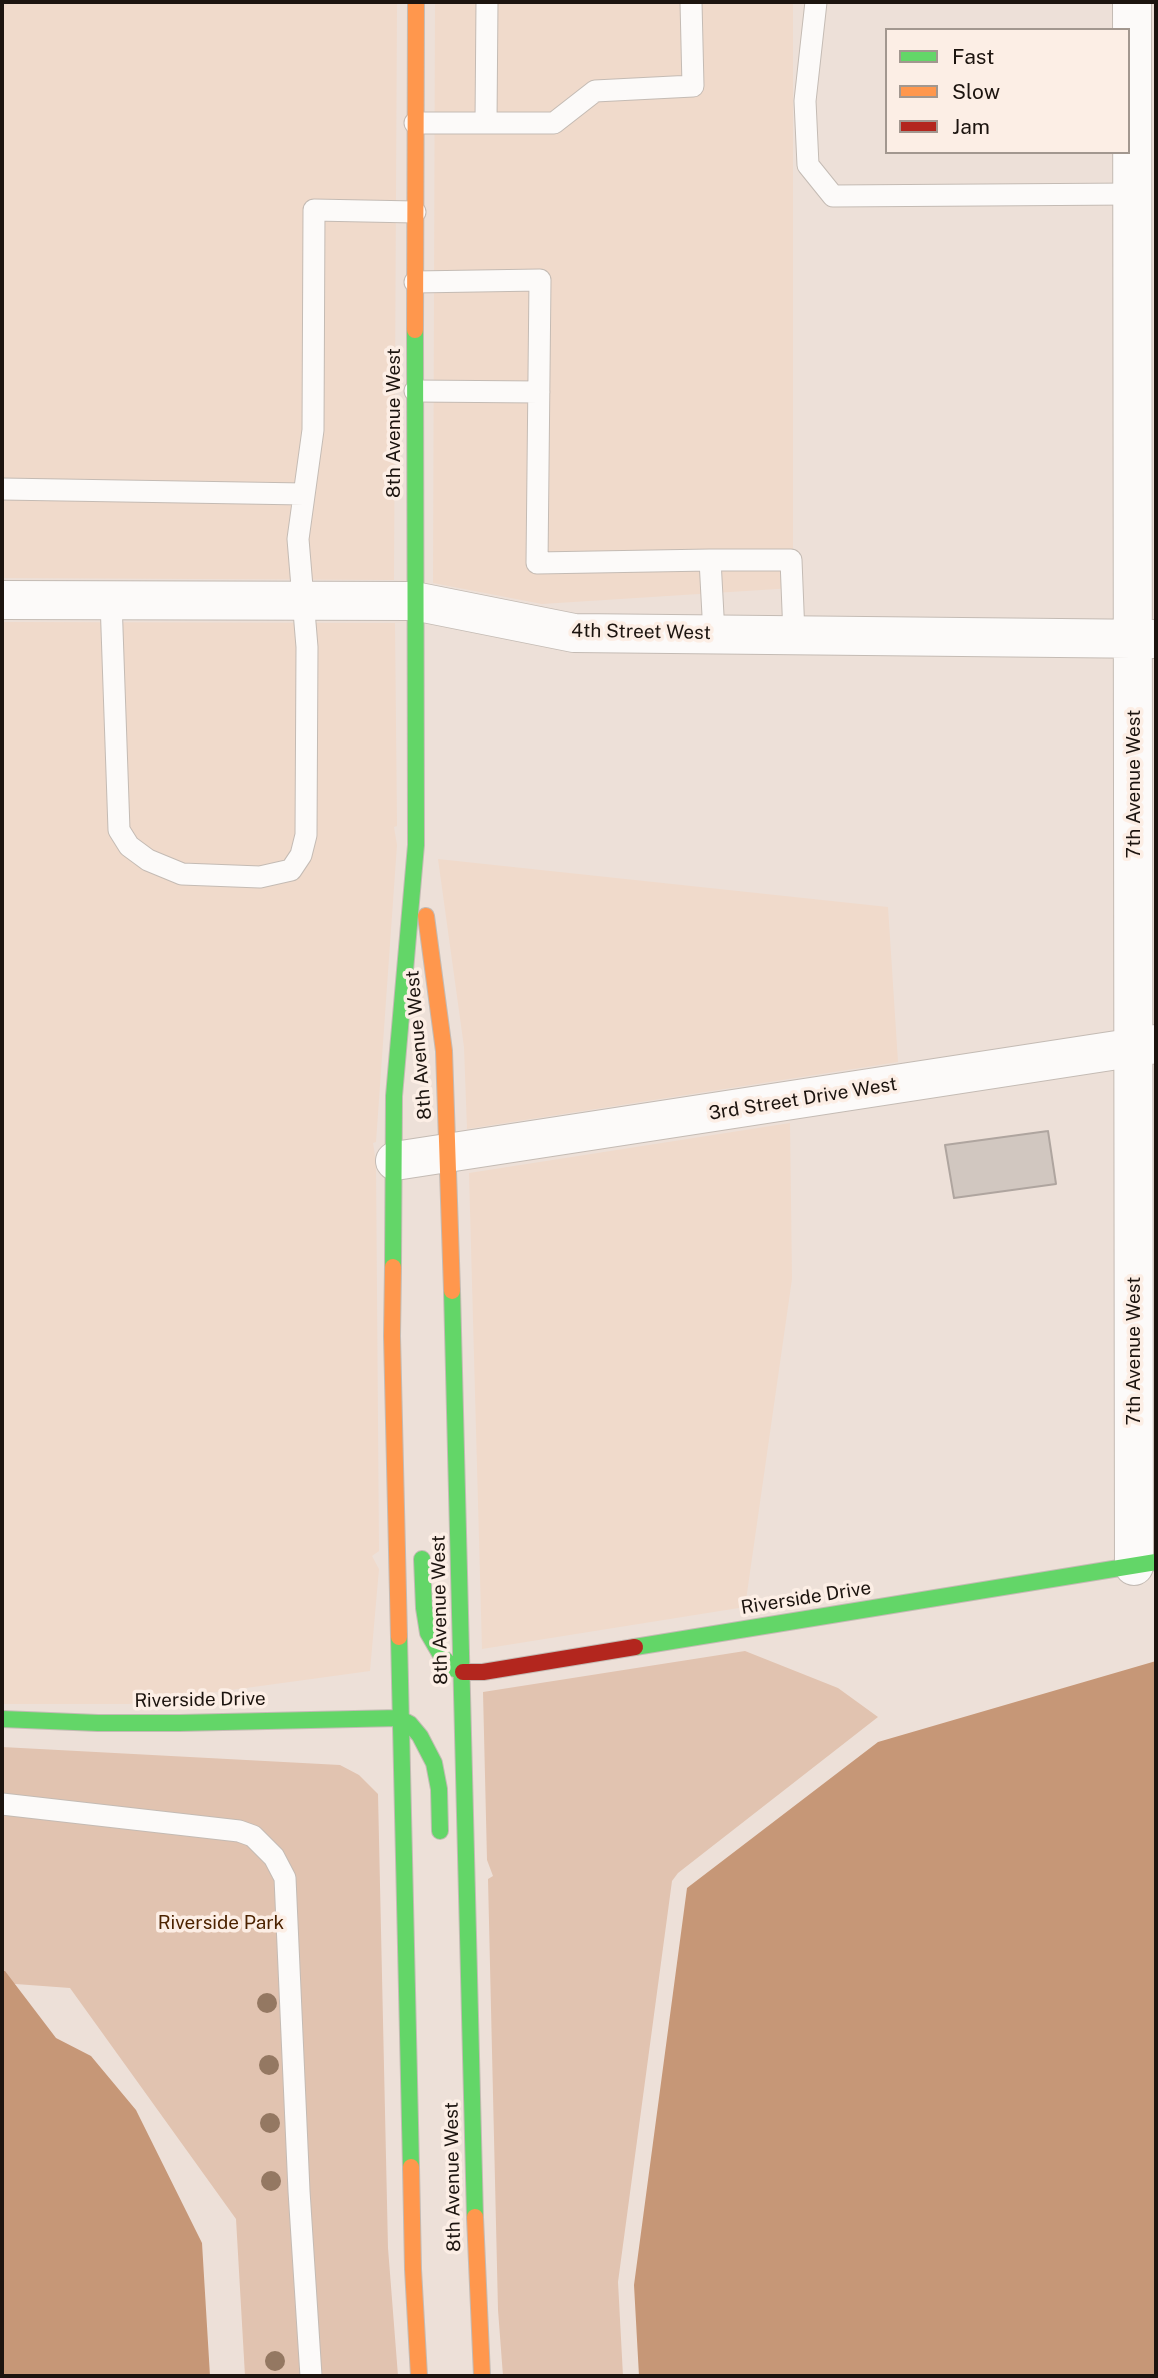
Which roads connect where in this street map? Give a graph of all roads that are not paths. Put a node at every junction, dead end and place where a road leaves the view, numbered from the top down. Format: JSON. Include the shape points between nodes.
{"nodes":[{"id":1,"x":416,"y":2,"type":"edge"},
{"id":2,"x":486,"y":2,"type":"edge"},
{"id":3,"x":691,"y":2,"type":"edge"},
{"id":4,"x":816,"y":2,"type":"edge"},
{"id":5,"x":1132,"y":2,"type":"edge"},
{"id":6,"x":486,"y":122,"type":"junction"},
{"id":7,"x":415,"y":123,"type":"junction"},
{"id":8,"x":1132,"y":194,"type":"junction"},
{"id":9,"x":415,"y":212,"type":"junction"},
{"id":10,"x":415,"y":282,"type":"junction"},
{"id":11,"x":415,"y":391,"type":"junction"},
{"id":12,"x":539,"y":391,"type":"junction"},
{"id":13,"x":2,"y":489,"type":"edge"},
{"id":14,"x":304,"y":494,"type":"junction"},
{"id":15,"x":710,"y":560,"type":"junction"},
{"id":16,"x":2,"y":600,"type":"edge"},
{"id":17,"x":111,"y":600,"type":"junction"},
{"id":18,"x":304,"y":601,"type":"junction"},
{"id":19,"x":414,"y":601,"type":"junction"},
{"id":20,"x":714,"y":634,"type":"junction"},
{"id":21,"x":794,"y":635,"type":"junction"},
{"id":22,"x":1145,"y":639,"type":"edge"},
{"id":23,"x":416,"y":845,"type":"junction"},
{"id":24,"x":1145,"y":1046,"type":"edge"},
{"id":25,"x":449,"y":1154,"type":"junction"},
{"id":26,"x":395,"y":1161,"type":"junction"},
{"id":27,"x":392,"y":1336,"type":"junction"},
{"id":28,"x":410,"y":1418,"type":"dead end"},
{"id":29,"x":422,"y":1540,"type":"dead end"},
{"id":30,"x":1145,"y":1564,"type":"edge"},
{"id":31,"x":463,"y":1672,"type":"junction"},
{"id":32,"x":399,"y":1718,"type":"junction"},
{"id":33,"x":2,"y":1719,"type":"edge"},
{"id":34,"x":2,"y":1804,"type":"edge"},
{"id":35,"x":440,"y":1843,"type":"dead end"},
{"id":36,"x":459,"y":2236,"type":"dead end"},
{"id":37,"x":479,"y":2340,"type":"junction"},
{"id":38,"x":311,"y":2376,"type":"edge"},
{"id":39,"x":419,"y":2376,"type":"edge"},
{"id":40,"x":482,"y":2376,"type":"edge"}],
"edges":[{"from":1,"to":7,"type":"main road","name":"8th Avenue West"},
{"from":2,"to":6,"type":"lane"},
{"from":3,"to":6,"type":"lane","via":[[693,86],[595,91],[554,123]]},
{"from":4,"to":8,"type":"lane","via":[[806,101],[808,165],[832,196]]},
{"from":5,"to":8,"type":"street","name":"7th Avenue West"},
{"from":6,"to":7,"type":"lane"},
{"from":7,"to":9,"type":"main road","name":"8th Avenue West"},
{"from":8,"to":22,"type":"street","name":"7th Avenue West"},
{"from":9,"to":10,"type":"main road","name":"8th Avenue West"},
{"from":9,"to":14,"type":"lane","via":[[314,210],[313,430]]},
{"from":10,"to":11,"type":"main road","name":"8th Avenue West"},
{"from":10,"to":12,"type":"lane","via":[[540,281]]},
{"from":11,"to":12,"type":"lane"},
{"from":11,"to":19,"type":"main road","name":"8th Avenue West"},
{"from":12,"to":15,"type":"lane","via":[[537,563]]},
{"from":13,"to":14,"type":"lane"},
{"from":14,"to":18,"type":"lane","via":[[298,539]]},
{"from":15,"to":20,"type":"lane"},
{"from":15,"to":21,"type":"lane","via":[[791,560]]},
{"from":16,"to":17,"type":"street","name":"4th Street West"},
{"from":17,"to":18,"type":"street","name":"4th Street West"},
{"from":17,"to":18,"type":"lane","via":[[119,830],[129,846],[148,860],[182,874],[260,877],[291,870],[306,835]]},
{"from":18,"to":19,"type":"street","name":"4th Street West"},
{"from":19,"to":20,"type":"street","name":"4th Street West","via":[[574,633]]},
{"from":19,"to":23,"type":"main road","name":"8th Avenue West"},
{"from":20,"to":21,"type":"street","name":"4th Street West"},
{"from":21,"to":22,"type":"street","name":"4th Street West"},
{"from":22,"to":24,"type":"street","name":"7th Avenue West"},
{"from":23,"to":25,"type":"main road","name":"8th Avenue West","via":[[444,1051]]},
{"from":23,"to":26,"type":"main road","name":"8th Avenue West","via":[[394,1096]]},
{"from":24,"to":25,"type":"street","name":"3rd Street Drive West"},
{"from":24,"to":30,"type":"street","name":"7th Avenue West"},
{"from":25,"to":26,"type":"street","name":"3rd Street Drive West"},
{"from":25,"to":31,"type":"main road","name":"8th Avenue West"},
{"from":26,"to":27,"type":"main road","name":"8th Avenue West"},
{"from":27,"to":28,"type":"main road"},
{"from":27,"to":32,"type":"main road","name":"8th Avenue West"},
{"from":29,"to":31,"type":"main road","via":[[428,1633],[443,1657]]},
{"from":30,"to":31,"type":"main road","name":"Riverside Drive"},
{"from":31,"to":37,"type":"main road","name":"8th Avenue West"},
{"from":32,"to":33,"type":"main road","name":"Riverside Drive","via":[[178,1723]]},
{"from":32,"to":35,"type":"main road","via":[[420,1736],[434,1763]]},
{"from":32,"to":39,"type":"main road","name":"8th Avenue West"},
{"from":34,"to":38,"type":"lane","via":[[239,1830],[253,1836],[274,1857],[285,1878]]},
{"from":36,"to":37,"type":"main road"},
{"from":37,"to":40,"type":"main road","name":"8th Avenue West"}]}
